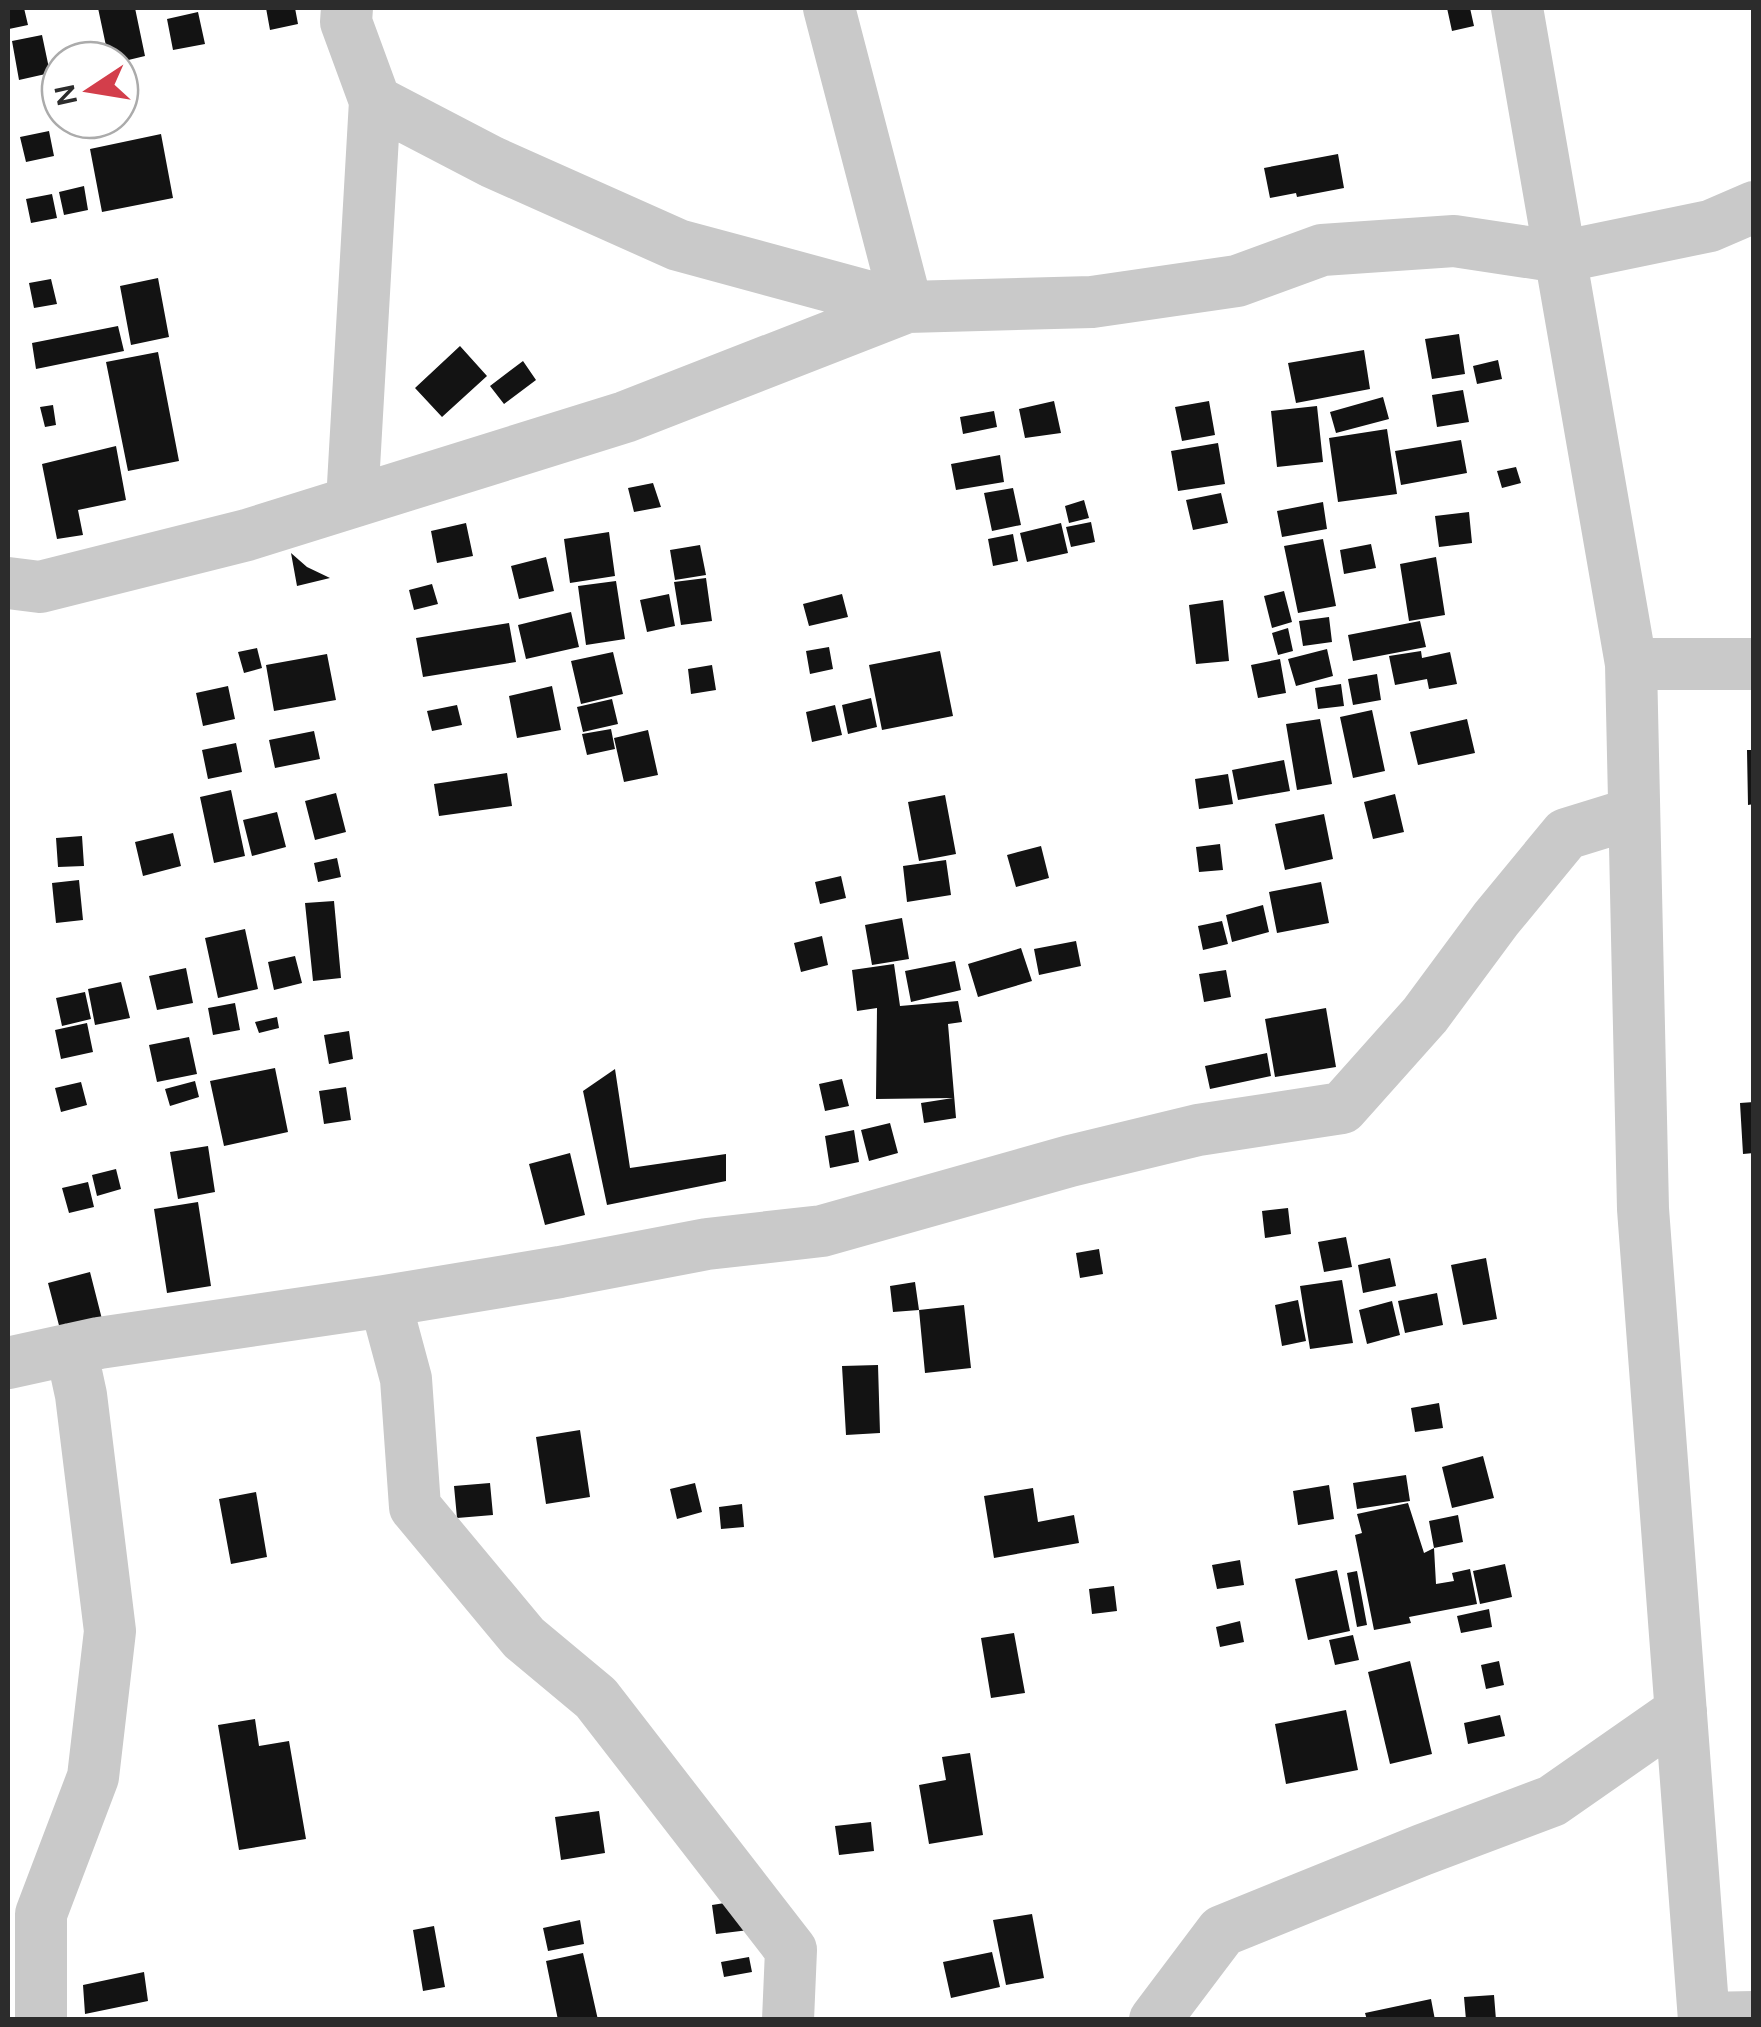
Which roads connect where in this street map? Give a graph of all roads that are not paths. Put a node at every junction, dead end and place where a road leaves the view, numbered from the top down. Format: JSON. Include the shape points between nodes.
{"nodes":[{"id":1,"x":347,"y":8,"type":"edge"},
{"id":2,"x":828,"y":8,"type":"edge"},
{"id":3,"x":1516,"y":8,"type":"edge"},
{"id":4,"x":375,"y":101,"type":"junction"},
{"id":5,"x":1754,"y":207,"type":"edge"},
{"id":6,"x":1560,"y":256,"type":"junction"},
{"id":7,"x":907,"y":307,"type":"junction"},
{"id":8,"x":352,"y":502,"type":"junction"},
{"id":9,"x":8,"y":583,"type":"edge"},
{"id":10,"x":1631,"y":664,"type":"junction"},
{"id":11,"x":1754,"y":664,"type":"edge"},
{"id":12,"x":1634,"y":813,"type":"junction"},
{"id":13,"x":384,"y":1300,"type":"junction"},
{"id":14,"x":71,"y":1348,"type":"junction"},
{"id":15,"x":8,"y":1364,"type":"edge"},
{"id":16,"x":1680,"y":1711,"type":"junction"},
{"id":17,"x":1720,"y":2018,"type":"edge"},
{"id":18,"x":42,"y":2020,"type":"edge"},
{"id":19,"x":788,"y":2020,"type":"edge"},
{"id":20,"x":1155,"y":2020,"type":"edge"}],
"edges":[{"from":1,"to":4,"type":"street"},
{"from":2,"to":7,"type":"street"},
{"from":3,"to":6,"type":"street"},
{"from":4,"to":7,"type":"street","via":[[678,245]]},
{"from":4,"to":8,"type":"street"},
{"from":5,"to":6,"type":"street","via":[[1710,226]]},
{"from":6,"to":7,"type":"street","via":[[1454,241],[1322,250],[1238,281],[1092,302]]},
{"from":6,"to":10,"type":"street"},
{"from":7,"to":8,"type":"street","via":[[626,417]]},
{"from":8,"to":9,"type":"street","via":[[40,588]]},
{"from":10,"to":11,"type":"street"},
{"from":10,"to":12,"type":"street"},
{"from":12,"to":13,"type":"street","via":[[1566,834],[1425,1015],[1342,1108],[1198,1130],[822,1231]]},
{"from":12,"to":16,"type":"street","via":[[1643,1209]]},
{"from":13,"to":14,"type":"street"},
{"from":13,"to":19,"type":"street","via":[[406,1379],[415,1507],[524,1638],[596,1698],[791,1950]]},
{"from":14,"to":15,"type":"street"},
{"from":14,"to":18,"type":"street","via":[[110,1631],[93,1777],[41,1914]]},
{"from":16,"to":17,"type":"street"},
{"from":16,"to":20,"type":"street","via":[[1552,1801],[1222,1931]]}]}
